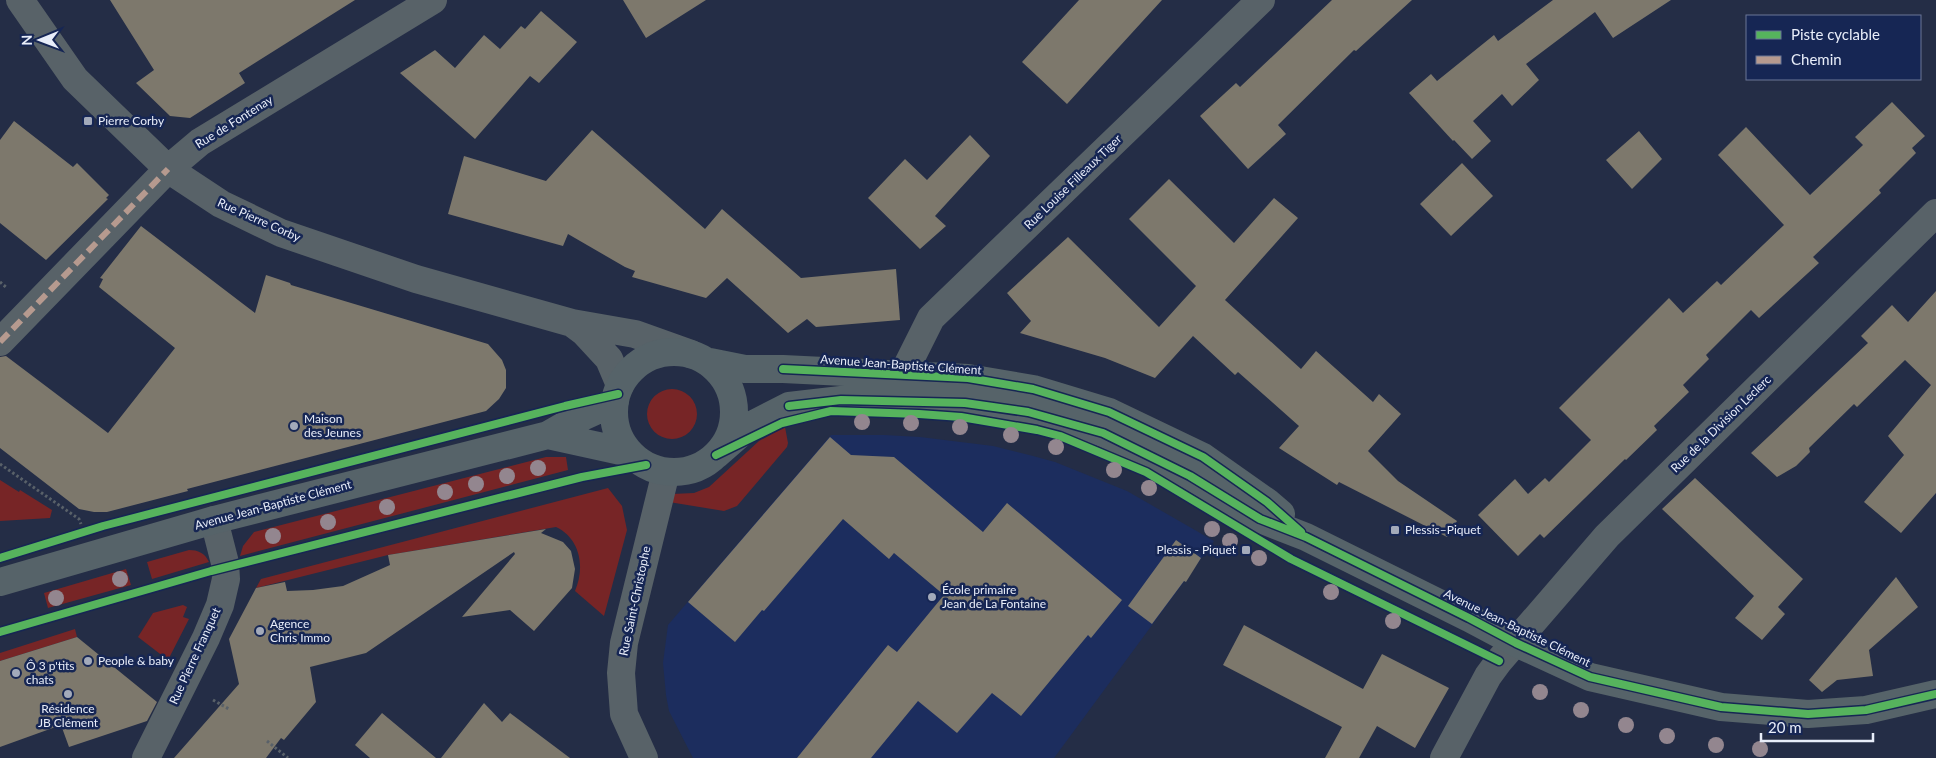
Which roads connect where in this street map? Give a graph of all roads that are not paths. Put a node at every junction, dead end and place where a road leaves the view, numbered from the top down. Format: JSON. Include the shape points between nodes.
{"nodes":[{"id":1,"x":20,"y":0,"type":"edge"},
{"id":2,"x":433,"y":0,"type":"edge"},
{"id":3,"x":1261,"y":0,"type":"edge"},
{"id":4,"x":168,"y":169,"type":"junction"},
{"id":5,"x":1936,"y":213,"type":"edge"},
{"id":6,"x":572,"y":323,"type":"junction"},
{"id":7,"x":0,"y":342,"type":"edge"},
{"id":8,"x":701,"y":358,"type":"junction"},
{"id":9,"x":902,"y":376,"type":"junction"},
{"id":10,"x":618,"y":393,"type":"junction"},
{"id":11,"x":548,"y":434,"type":"junction"},
{"id":12,"x":630,"y":453,"type":"junction"},
{"id":13,"x":716,"y":455,"type":"junction"},
{"id":14,"x":666,"y":472,"type":"junction"},
{"id":15,"x":214,"y":520,"type":"junction"},
{"id":16,"x":1306,"y":537,"type":"junction"},
{"id":17,"x":0,"y":582,"type":"edge"},
{"id":18,"x":1516,"y":643,"type":"junction"},
{"id":19,"x":1936,"y":694,"type":"edge"},
{"id":20,"x":146,"y":758,"type":"edge"},
{"id":21,"x":644,"y":758,"type":"edge"},
{"id":22,"x":1444,"y":758,"type":"edge"}],
"edges":[{"from":1,"to":4,"type":"street","name":"Rue Pierre Corby","via":[[75,79]]},
{"from":2,"to":4,"type":"street","name":"Rue de Fontenay","via":[[200,142]]},
{"from":3,"to":9,"type":"street","name":"Rue Louise Filleaux Tiger","via":[[931,318]]},
{"from":4,"to":6,"type":"street","name":"Rue Pierre Corby","via":[[221,204],[281,233],[416,279]]},
{"from":4,"to":7,"type":"street","name":"Rue de Fontenay"},
{"from":5,"to":18,"type":"street","name":"Rue de la Division Leclerc","via":[[1606,536]]},
{"from":6,"to":8,"type":"street","name":"Rue Pierre Corby","via":[[635,334]]},
{"from":6,"to":10,"type":"street","name":"Rue Pierre Corby","via":[[610,358]]},
{"from":8,"to":9,"type":"street","name":"Avenue Jean-Baptiste Clément","via":[[745,369]]},
{"from":8,"to":10,"type":"street","via":[[670,351],[650,356],[633,368]]},
{"from":8,"to":13,"type":"street","via":[[724,378],[733,398],[734,418],[728,438]]},
{"from":9,"to":16,"type":"street","name":"Avenue Jean-Baptiste Clément","via":[[968,378],[1034,389],[1109,412],[1203,457],[1267,502]]},
{"from":10,"to":11,"type":"street","name":"Avenue Jean-Baptiste Clément"},
{"from":10,"to":12,"type":"street","via":[[614,422]]},
{"from":11,"to":12,"type":"street","name":"Avenue Jean-Baptiste Clément"},
{"from":11,"to":15,"type":"street","name":"Avenue Jean-Baptiste Clément"},
{"from":12,"to":14,"type":"street","via":[[646,465]]},
{"from":13,"to":14,"type":"street","via":[[701,466],[684,472]]},
{"from":13,"to":16,"type":"street","name":"Avenue Jean-Baptiste Clément","via":[[748,427],[789,406],[841,400],[965,402],[1028,412],[1103,434],[1190,476],[1260,519]]},
{"from":14,"to":21,"type":"street","name":"Rue Saint-Christophe","via":[[624,643],[622,664],[624,714]]},
{"from":15,"to":17,"type":"street","name":"Avenue Jean-Baptiste Clément"},
{"from":15,"to":20,"type":"street","name":"Rue Pierre Franquet","via":[[225,563],[226,579],[220,605]]},
{"from":16,"to":18,"type":"street","name":"Avenue Jean-Baptiste Clément"},
{"from":18,"to":19,"type":"street","name":"Avenue Jean-Baptiste Clément","via":[[1590,677],[1721,707],[1808,714],[1866,710]]},
{"from":18,"to":22,"type":"street","name":"Rue de la Division Leclerc","via":[[1488,676]]}]}
